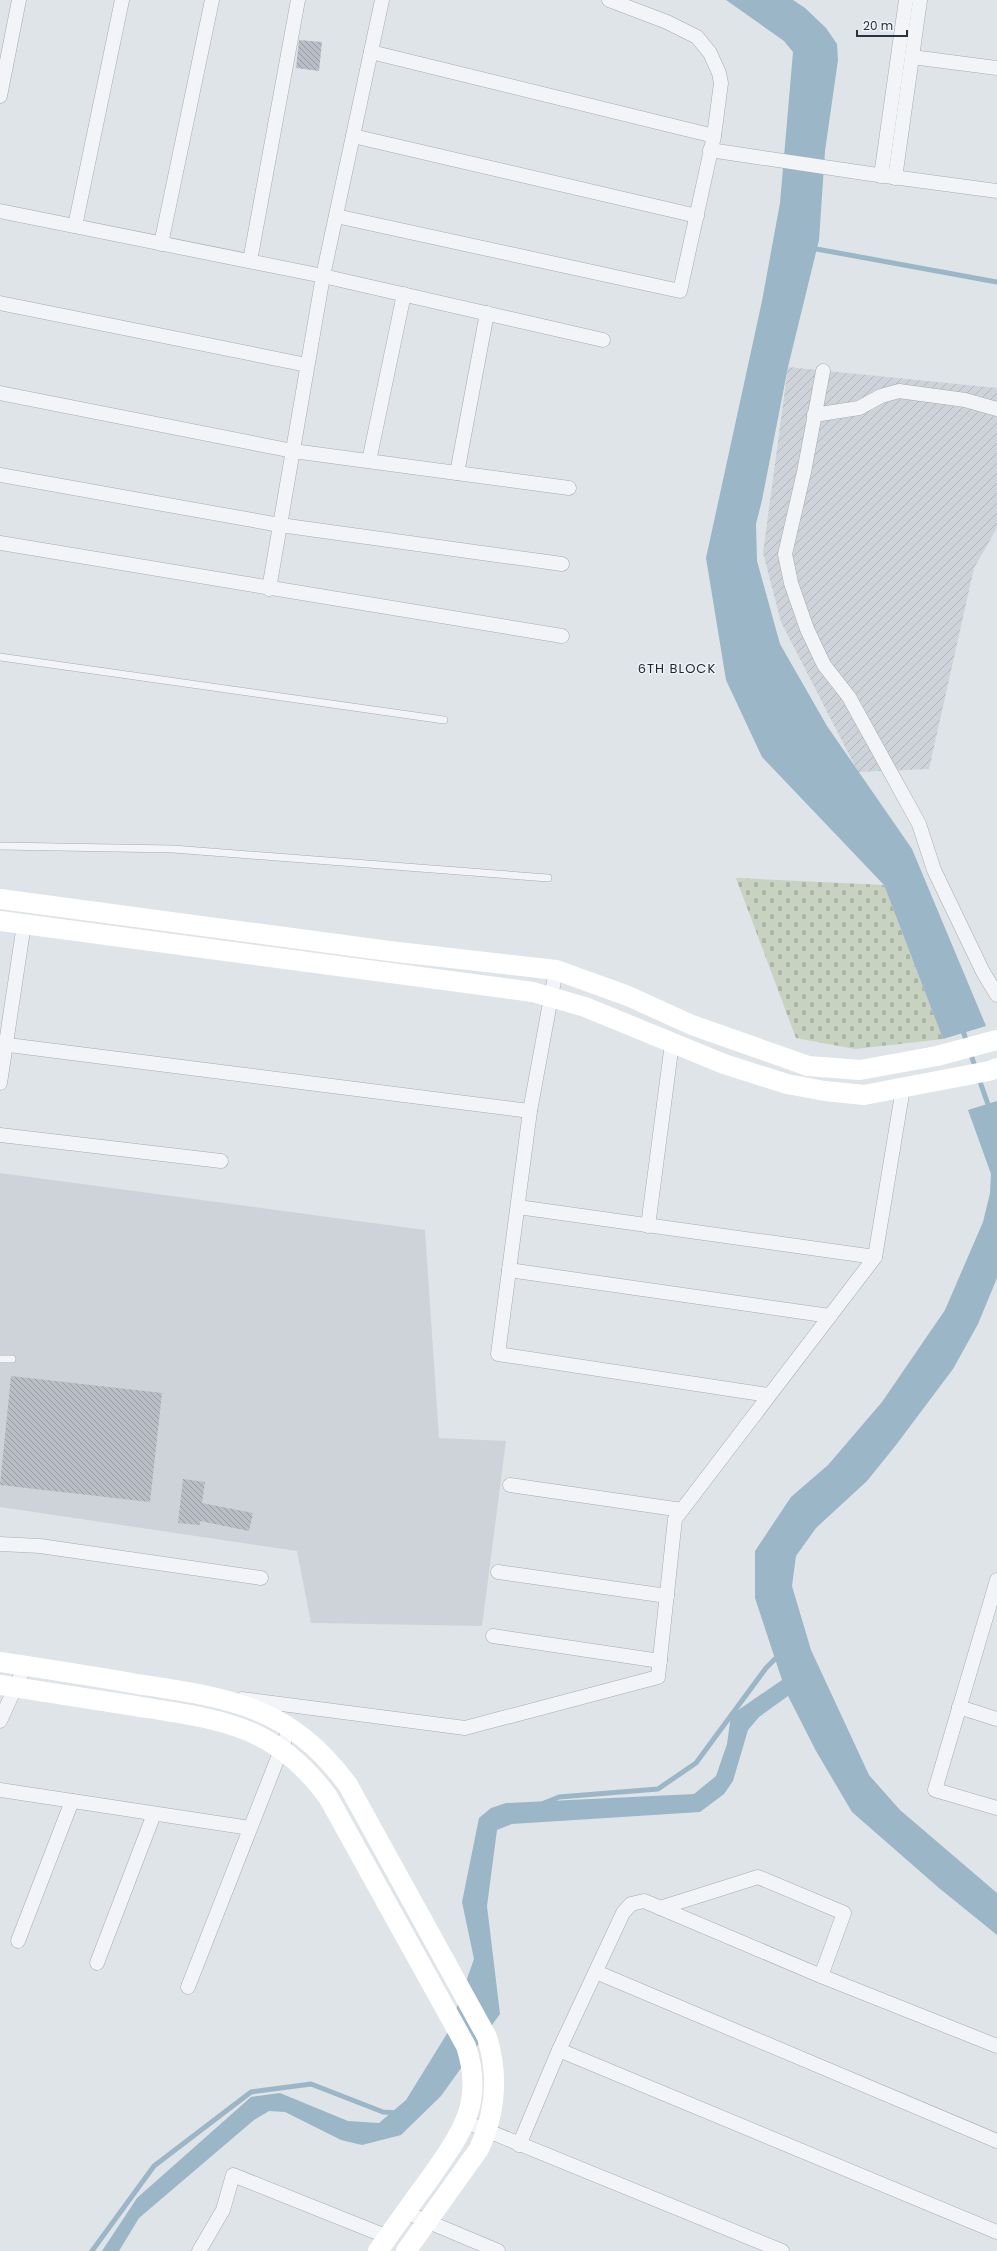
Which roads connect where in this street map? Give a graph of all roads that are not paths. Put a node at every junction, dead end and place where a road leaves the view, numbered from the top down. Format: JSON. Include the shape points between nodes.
{"nodes":[{"id":1,"x":19,"y":0,"type":"edge"},
{"id":2,"x":122,"y":0,"type":"edge"},
{"id":3,"x":212,"y":0,"type":"edge"},
{"id":4,"x":298,"y":0,"type":"edge"},
{"id":5,"x":382,"y":0,"type":"edge"},
{"id":6,"x":609,"y":0,"type":"edge"},
{"id":7,"x":906,"y":0,"type":"edge"},
{"id":8,"x":920,"y":0,"type":"edge"},
{"id":9,"x":371,"y":52,"type":"junction"},
{"id":10,"x":912,"y":57,"type":"junction"},
{"id":11,"x":997,"y":68,"type":"edge"},
{"id":12,"x":0,"y":96,"type":"edge"},
{"id":13,"x":352,"y":136,"type":"junction"},
{"id":14,"x":714,"y":136,"type":"junction"},
{"id":15,"x":710,"y":150,"type":"junction"},
{"id":16,"x":888,"y":177,"type":"junction"},
{"id":17,"x":997,"y":191,"type":"edge"},
{"id":18,"x":0,"y":212,"type":"edge"},
{"id":19,"x":336,"y":216,"type":"junction"},
{"id":20,"x":696,"y":216,"type":"junction"},
{"id":21,"x":74,"y":226,"type":"junction"},
{"id":22,"x":161,"y":244,"type":"junction"},
{"id":23,"x":250,"y":261,"type":"junction"},
{"id":24,"x":323,"y":276,"type":"junction"},
{"id":25,"x":404,"y":294,"type":"junction"},
{"id":26,"x":0,"y":303,"type":"edge"},
{"id":27,"x":487,"y":313,"type":"junction"},
{"id":28,"x":603,"y":340,"type":"dead end"},
{"id":29,"x":307,"y":365,"type":"junction"},
{"id":30,"x":822,"y":371,"type":"dead end"},
{"id":31,"x":0,"y":393,"type":"edge"},
{"id":32,"x":997,"y":409,"type":"edge"},
{"id":33,"x":814,"y":415,"type":"junction"},
{"id":34,"x":293,"y":451,"type":"junction"},
{"id":35,"x":370,"y":461,"type":"junction"},
{"id":36,"x":457,"y":473,"type":"junction"},
{"id":37,"x":0,"y":475,"type":"edge"},
{"id":38,"x":568,"y":488,"type":"dead end"},
{"id":39,"x":280,"y":525,"type":"junction"},
{"id":40,"x":0,"y":543,"type":"edge"},
{"id":41,"x":562,"y":564,"type":"dead end"},
{"id":42,"x":269,"y":589,"type":"junction"},
{"id":43,"x":562,"y":636,"type":"dead end"},
{"id":44,"x":0,"y":657,"type":"edge"},
{"id":45,"x":444,"y":720,"type":"dead end"},
{"id":46,"x":0,"y":846,"type":"edge"},
{"id":47,"x":548,"y":878,"type":"dead end"},
{"id":48,"x":0,"y":898,"type":"edge"},
{"id":49,"x":0,"y":921,"type":"edge"},
{"id":50,"x":24,"y":924,"type":"junction"},
{"id":51,"x":556,"y":970,"type":"junction"},
{"id":52,"x":997,"y":995,"type":"edge"},
{"id":53,"x":551,"y":997,"type":"junction"},
{"id":54,"x":996,"y":1041,"type":"edge"},
{"id":55,"x":672,"y":1043,"type":"junction"},
{"id":56,"x":3,"y":1044,"type":"edge"},
{"id":57,"x":980,"y":1072,"type":"edge"},
{"id":58,"x":0,"y":1083,"type":"edge"},
{"id":59,"x":903,"y":1088,"type":"junction"},
{"id":60,"x":530,"y":1111,"type":"junction"},
{"id":61,"x":0,"y":1135,"type":"edge"},
{"id":62,"x":221,"y":1161,"type":"dead end"},
{"id":63,"x":518,"y":1207,"type":"junction"},
{"id":64,"x":648,"y":1226,"type":"junction"},
{"id":65,"x":875,"y":1257,"type":"junction"},
{"id":66,"x":509,"y":1270,"type":"junction"},
{"id":67,"x":830,"y":1316,"type":"junction"},
{"id":68,"x":0,"y":1359,"type":"edge"},
{"id":69,"x":12,"y":1359,"type":"dead end"},
{"id":70,"x":768,"y":1395,"type":"junction"},
{"id":71,"x":510,"y":1485,"type":"dead end"},
{"id":72,"x":682,"y":1510,"type":"junction"},
{"id":73,"x":0,"y":1544,"type":"edge"},
{"id":74,"x":498,"y":1572,"type":"dead end"},
{"id":75,"x":261,"y":1578,"type":"dead end"},
{"id":76,"x":997,"y":1580,"type":"edge"},
{"id":77,"x":667,"y":1596,"type":"junction"},
{"id":78,"x":493,"y":1636,"type":"dead end"},
{"id":79,"x":660,"y":1661,"type":"junction"},
{"id":80,"x":0,"y":1662,"type":"edge"},
{"id":81,"x":25,"y":1666,"type":"junction"},
{"id":82,"x":8,"y":1686,"type":"edge"},
{"id":83,"x":203,"y":1694,"type":"junction"},
{"id":84,"x":959,"y":1707,"type":"junction"},
{"id":85,"x":997,"y":1719,"type":"edge"},
{"id":86,"x":0,"y":1721,"type":"edge"},
{"id":87,"x":290,"y":1727,"type":"junction"},
{"id":88,"x":281,"y":1748,"type":"junction"},
{"id":89,"x":0,"y":1790,"type":"edge"},
{"id":90,"x":72,"y":1801,"type":"junction"},
{"id":91,"x":997,"y":1808,"type":"edge"},
{"id":92,"x":154,"y":1814,"type":"junction"},
{"id":93,"x":250,"y":1828,"type":"junction"},
{"id":94,"x":660,"y":1908,"type":"junction"},
{"id":95,"x":18,"y":1941,"type":"dead end"},
{"id":96,"x":97,"y":1964,"type":"dead end"},
{"id":97,"x":596,"y":1972,"type":"junction"},
{"id":98,"x":821,"y":1976,"type":"junction"},
{"id":99,"x":188,"y":1987,"type":"dead end"},
{"id":100,"x":997,"y":2046,"type":"edge"},
{"id":101,"x":559,"y":2050,"type":"junction"},
{"id":102,"x":466,"y":2122,"type":"junction"},
{"id":103,"x":486,"y":2131,"type":"junction"},
{"id":104,"x":997,"y":2141,"type":"edge"},
{"id":105,"x":519,"y":2145,"type":"junction"},
{"id":106,"x":405,"y":2212,"type":"junction"},
{"id":107,"x":427,"y":2221,"type":"junction"},
{"id":108,"x":997,"y":2232,"type":"edge"},
{"id":109,"x":383,"y":2244,"type":"edge"},
{"id":110,"x":199,"y":2251,"type":"edge"},
{"id":111,"x":406,"y":2251,"type":"edge"},
{"id":112,"x":498,"y":2251,"type":"edge"},
{"id":113,"x":782,"y":2251,"type":"edge"}],
"edges":[{"from":1,"to":12,"type":"street"},
{"from":2,"to":21,"type":"street"},
{"from":3,"to":22,"type":"street"},
{"from":4,"to":23,"type":"street"},
{"from":5,"to":9,"type":"street"},
{"from":6,"to":14,"type":"street","via":[[668,22],[697,37],[704,45],[715,63],[721,83]]},
{"from":7,"to":16,"type":"street"},
{"from":8,"to":10,"type":"street"},
{"from":9,"to":13,"type":"street"},
{"from":9,"to":14,"type":"street"},
{"from":10,"to":11,"type":"street"},
{"from":10,"to":16,"type":"street"},
{"from":13,"to":19,"type":"street"},
{"from":13,"to":20,"type":"street"},
{"from":14,"to":15,"type":"street"},
{"from":15,"to":16,"type":"street"},
{"from":15,"to":20,"type":"street"},
{"from":16,"to":17,"type":"street"},
{"from":18,"to":21,"type":"street"},
{"from":19,"to":20,"type":"street","via":[[680,291]]},
{"from":19,"to":24,"type":"street"},
{"from":21,"to":22,"type":"street"},
{"from":22,"to":23,"type":"street"},
{"from":23,"to":24,"type":"street"},
{"from":24,"to":25,"type":"street"},
{"from":24,"to":29,"type":"street"},
{"from":25,"to":27,"type":"street"},
{"from":25,"to":35,"type":"street"},
{"from":26,"to":29,"type":"street"},
{"from":27,"to":28,"type":"street"},
{"from":27,"to":36,"type":"street"},
{"from":29,"to":34,"type":"street"},
{"from":30,"to":33,"type":"street"},
{"from":31,"to":34,"type":"street"},
{"from":32,"to":33,"type":"street","via":[[966,400],[899,391],[881,396],[859,408]]},
{"from":33,"to":52,"type":"street","via":[[785,554],[791,583],[807,629],[824,665],[849,697],[919,824],[934,870],[983,972]]},
{"from":34,"to":35,"type":"street"},
{"from":34,"to":39,"type":"street"},
{"from":35,"to":36,"type":"street"},
{"from":36,"to":38,"type":"street"},
{"from":37,"to":39,"type":"street"},
{"from":39,"to":41,"type":"street"},
{"from":39,"to":42,"type":"street"},
{"from":40,"to":42,"type":"street"},
{"from":42,"to":43,"type":"street"},
{"from":44,"to":45,"type":"lane"},
{"from":46,"to":47,"type":"lane","via":[[173,849]]},
{"from":48,"to":51,"type":"street"},
{"from":49,"to":50,"type":"street"},
{"from":50,"to":53,"type":"street","via":[[245,952],[533,992]]},
{"from":50,"to":56,"type":"street"},
{"from":51,"to":53,"type":"street"},
{"from":51,"to":54,"type":"street","via":[[628,996],[692,1025],[808,1066],[860,1070]]},
{"from":53,"to":55,"type":"street","via":[[585,1007]]},
{"from":53,"to":60,"type":"street"},
{"from":55,"to":59,"type":"street","via":[[724,1064],[787,1084],[864,1095]]},
{"from":55,"to":64,"type":"street"},
{"from":56,"to":58,"type":"street"},
{"from":56,"to":60,"type":"street"},
{"from":57,"to":59,"type":"street"},
{"from":59,"to":65,"type":"street"},
{"from":60,"to":63,"type":"street"},
{"from":61,"to":62,"type":"street"},
{"from":63,"to":64,"type":"street"},
{"from":63,"to":66,"type":"street"},
{"from":64,"to":65,"type":"street"},
{"from":65,"to":67,"type":"street"},
{"from":66,"to":67,"type":"street"},
{"from":66,"to":70,"type":"street","via":[[498,1354]]},
{"from":67,"to":70,"type":"street"},
{"from":68,"to":69,"type":"lane"},
{"from":70,"to":72,"type":"street"},
{"from":71,"to":72,"type":"street"},
{"from":72,"to":77,"type":"street","via":[[675,1519]]},
{"from":73,"to":75,"type":"street","via":[[40,1546]]},
{"from":74,"to":77,"type":"street"},
{"from":76,"to":84,"type":"street"},
{"from":77,"to":79,"type":"street"},
{"from":78,"to":79,"type":"street"},
{"from":79,"to":83,"type":"street","via":[[658,1677],[465,1728]]},
{"from":80,"to":81,"type":"street"},
{"from":81,"to":82,"type":"street"},
{"from":81,"to":83,"type":"street"},
{"from":82,"to":86,"type":"street"},
{"from":82,"to":88,"type":"street","via":[[217,1720],[251,1731]]},
{"from":83,"to":87,"type":"street","via":[[254,1708]]},
{"from":84,"to":85,"type":"street"},
{"from":84,"to":91,"type":"street","via":[[935,1790]]},
{"from":87,"to":88,"type":"street"},
{"from":87,"to":103,"type":"street","via":[[323,1755],[348,1784],[487,2037],[491,2050],[495,2091]]},
{"from":88,"to":93,"type":"street"},
{"from":88,"to":102,"type":"street","via":[[307,1770],[328,1797],[466,2046],[473,2089]]},
{"from":89,"to":90,"type":"street"},
{"from":90,"to":92,"type":"street"},
{"from":90,"to":95,"type":"street"},
{"from":92,"to":93,"type":"street"},
{"from":92,"to":96,"type":"street"},
{"from":93,"to":99,"type":"street"},
{"from":94,"to":97,"type":"street","via":[[644,1901],[631,1904],[623,1913]]},
{"from":94,"to":98,"type":"street"},
{"from":94,"to":98,"type":"street","via":[[758,1877],[844,1913]]},
{"from":97,"to":101,"type":"street"},
{"from":97,"to":104,"type":"street"},
{"from":98,"to":100,"type":"street"},
{"from":101,"to":105,"type":"street"},
{"from":101,"to":108,"type":"street"},
{"from":102,"to":103,"type":"street"},
{"from":102,"to":106,"type":"street","via":[[459,2137]]},
{"from":103,"to":105,"type":"street"},
{"from":103,"to":107,"type":"street","via":[[478,2149]]},
{"from":105,"to":113,"type":"street"},
{"from":106,"to":107,"type":"street"},
{"from":106,"to":109,"type":"street"},
{"from":107,"to":111,"type":"street"},
{"from":107,"to":112,"type":"street"},
{"from":109,"to":110,"type":"street","via":[[233,2175],[223,2210]]}]}
